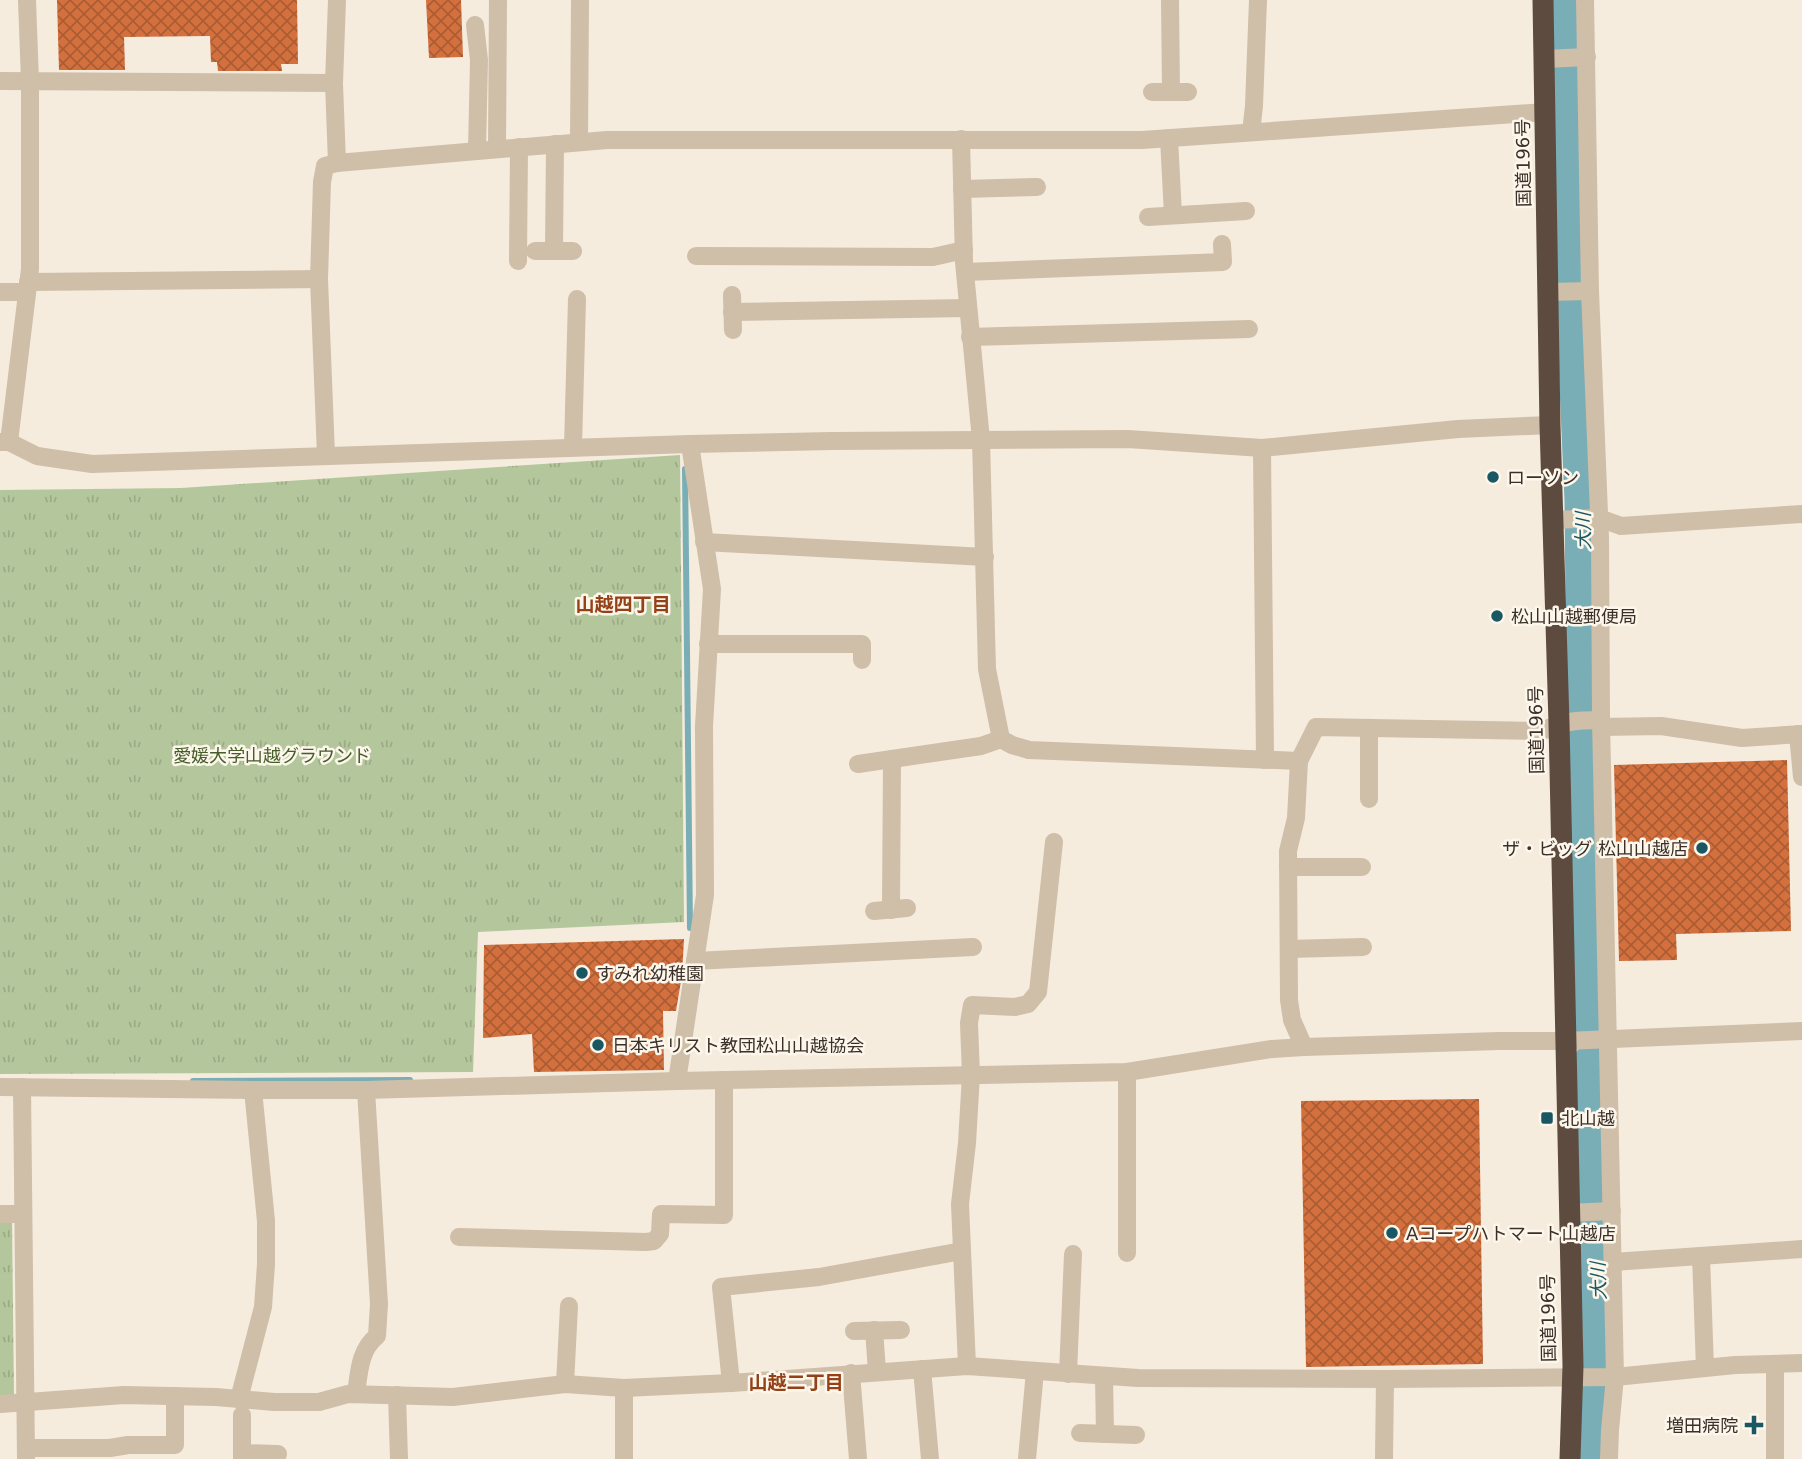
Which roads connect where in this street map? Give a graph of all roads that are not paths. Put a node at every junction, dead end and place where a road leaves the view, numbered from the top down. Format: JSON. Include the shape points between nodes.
{"nodes":[{"id":1,"x":27,"y":0,"type":"edge"},
{"id":2,"x":337,"y":0,"type":"edge"},
{"id":3,"x":498,"y":0,"type":"edge"},
{"id":4,"x":580,"y":0,"type":"edge"},
{"id":5,"x":1170,"y":0,"type":"edge"},
{"id":6,"x":1258,"y":0,"type":"edge"},
{"id":7,"x":1542,"y":0,"type":"edge"},
{"id":8,"x":1585,"y":0,"type":"edge"},
{"id":9,"x":475,"y":25,"type":"dead end"},
{"id":10,"x":1584,"y":57,"type":"junction"},
{"id":11,"x":1553,"y":59,"type":"junction"},
{"id":12,"x":0,"y":81,"type":"edge"},
{"id":13,"x":30,"y":81,"type":"junction"},
{"id":14,"x":334,"y":82,"type":"junction"},
{"id":15,"x":1152,"y":92,"type":"dead end"},
{"id":16,"x":1545,"y":112,"type":"junction"},
{"id":17,"x":1251,"y":132,"type":"junction"},
{"id":18,"x":1169,"y":138,"type":"junction"},
{"id":19,"x":961,"y":139,"type":"junction"},
{"id":20,"x":579,"y":142,"type":"junction"},
{"id":21,"x":555,"y":144,"type":"junction"},
{"id":22,"x":519,"y":147,"type":"junction"},
{"id":23,"x":497,"y":149,"type":"junction"},
{"id":24,"x":477,"y":151,"type":"junction"},
{"id":25,"x":337,"y":163,"type":"junction"},
{"id":26,"x":1037,"y":187,"type":"dead end"},
{"id":27,"x":962,"y":189,"type":"junction"},
{"id":28,"x":1246,"y":211,"type":"dead end"},
{"id":29,"x":1173,"y":215,"type":"junction"},
{"id":30,"x":1148,"y":216,"type":"dead end"},
{"id":31,"x":1222,"y":244,"type":"dead end"},
{"id":32,"x":964,"y":250,"type":"junction"},
{"id":33,"x":535,"y":251,"type":"dead end"},
{"id":34,"x":554,"y":251,"type":"junction"},
{"id":35,"x":573,"y":251,"type":"dead end"},
{"id":36,"x":696,"y":256,"type":"dead end"},
{"id":37,"x":518,"y":261,"type":"dead end"},
{"id":38,"x":965,"y":272,"type":"junction"},
{"id":39,"x":319,"y":279,"type":"junction"},
{"id":40,"x":28,"y":287,"type":"junction"},
{"id":41,"x":1557,"y":291,"type":"junction"},
{"id":42,"x":1588,"y":291,"type":"junction"},
{"id":43,"x":0,"y":292,"type":"edge"},
{"id":44,"x":577,"y":299,"type":"dead end"},
{"id":45,"x":968,"y":308,"type":"junction"},
{"id":46,"x":733,"y":312,"type":"dead end"},
{"id":47,"x":1249,"y":329,"type":"dead end"},
{"id":48,"x":970,"y":337,"type":"junction"},
{"id":49,"x":1550,"y":425,"type":"junction"},
{"id":50,"x":981,"y":440,"type":"junction"},
{"id":51,"x":5,"y":442,"type":"edge"},
{"id":52,"x":690,"y":444,"type":"junction"},
{"id":53,"x":573,"y":447,"type":"junction"},
{"id":54,"x":1262,"y":448,"type":"junction"},
{"id":55,"x":326,"y":455,"type":"junction"},
{"id":56,"x":1802,"y":514,"type":"edge"},
{"id":57,"x":1596,"y":518,"type":"junction"},
{"id":58,"x":1563,"y":519,"type":"junction"},
{"id":59,"x":704,"y":542,"type":"junction"},
{"id":60,"x":985,"y":557,"type":"junction"},
{"id":61,"x":708,"y":644,"type":"junction"},
{"id":62,"x":862,"y":660,"type":"dead end"},
{"id":63,"x":1566,"y":722,"type":"junction"},
{"id":64,"x":1598,"y":723,"type":"junction"},
{"id":65,"x":1369,"y":728,"type":"junction"},
{"id":66,"x":1800,"y":734,"type":"edge"},
{"id":67,"x":1001,"y":739,"type":"junction"},
{"id":68,"x":892,"y":760,"type":"junction"},
{"id":69,"x":1265,"y":760,"type":"junction"},
{"id":70,"x":1299,"y":761,"type":"junction"},
{"id":71,"x":858,"y":764,"type":"dead end"},
{"id":72,"x":1802,"y":777,"type":"edge"},
{"id":73,"x":1369,"y":799,"type":"dead end"},
{"id":74,"x":1054,"y":842,"type":"dead end"},
{"id":75,"x":1288,"y":867,"type":"junction"},
{"id":76,"x":1362,"y":867,"type":"dead end"},
{"id":77,"x":891,"y":910,"type":"dead end"},
{"id":78,"x":973,"y":947,"type":"dead end"},
{"id":79,"x":1363,"y":947,"type":"dead end"},
{"id":80,"x":1289,"y":948,"type":"junction"},
{"id":81,"x":695,"y":961,"type":"junction"},
{"id":82,"x":1802,"y":1031,"type":"edge"},
{"id":83,"x":1589,"y":1040,"type":"junction"},
{"id":84,"x":1304,"y":1047,"type":"junction"},
{"id":85,"x":1127,"y":1072,"type":"junction"},
{"id":86,"x":971,"y":1075,"type":"junction"},
{"id":87,"x":724,"y":1080,"type":"junction"},
{"id":88,"x":677,"y":1081,"type":"junction"},
{"id":89,"x":0,"y":1087,"type":"edge"},
{"id":90,"x":22,"y":1087,"type":"junction"},
{"id":91,"x":253,"y":1090,"type":"junction"},
{"id":92,"x":366,"y":1090,"type":"junction"},
{"id":93,"x":1609,"y":1212,"type":"junction"},
{"id":94,"x":1576,"y":1213,"type":"junction"},
{"id":95,"x":0,"y":1214,"type":"edge"},
{"id":96,"x":23,"y":1214,"type":"junction"},
{"id":97,"x":459,"y":1237,"type":"dead end"},
{"id":98,"x":1802,"y":1249,"type":"edge"},
{"id":99,"x":962,"y":1251,"type":"junction"},
{"id":100,"x":1127,"y":1253,"type":"dead end"},
{"id":101,"x":1073,"y":1254,"type":"dead end"},
{"id":102,"x":1701,"y":1256,"type":"junction"},
{"id":103,"x":1613,"y":1262,"type":"junction"},
{"id":104,"x":569,"y":1306,"type":"dead end"},
{"id":105,"x":874,"y":1330,"type":"junction"},
{"id":106,"x":901,"y":1330,"type":"dead end"},
{"id":107,"x":854,"y":1331,"type":"dead end"},
{"id":108,"x":1802,"y":1363,"type":"edge"},
{"id":109,"x":1776,"y":1364,"type":"junction"},
{"id":110,"x":967,"y":1366,"type":"junction"},
{"id":111,"x":922,"y":1368,"type":"junction"},
{"id":112,"x":1705,"y":1368,"type":"junction"},
{"id":113,"x":877,"y":1371,"type":"junction"},
{"id":114,"x":1034,"y":1371,"type":"junction"},
{"id":115,"x":851,"y":1373,"type":"junction"},
{"id":116,"x":1068,"y":1374,"type":"junction"},
{"id":117,"x":1104,"y":1376,"type":"junction"},
{"id":118,"x":1581,"y":1377,"type":"junction"},
{"id":119,"x":1612,"y":1377,"type":"junction"},
{"id":120,"x":1385,"y":1379,"type":"junction"},
{"id":121,"x":731,"y":1383,"type":"junction"},
{"id":122,"x":565,"y":1384,"type":"junction"},
{"id":123,"x":624,"y":1388,"type":"junction"},
{"id":124,"x":356,"y":1394,"type":"junction"},
{"id":125,"x":397,"y":1395,"type":"junction"},
{"id":126,"x":175,"y":1396,"type":"junction"},
{"id":127,"x":24,"y":1403,"type":"junction"},
{"id":128,"x":0,"y":1404,"type":"edge"},
{"id":129,"x":241,"y":1407,"type":"junction"},
{"id":130,"x":1080,"y":1433,"type":"dead end"},
{"id":131,"x":1105,"y":1434,"type":"junction"},
{"id":132,"x":1136,"y":1435,"type":"dead end"},
{"id":133,"x":26,"y":1454,"type":"edge"},
{"id":134,"x":278,"y":1454,"type":"dead end"},
{"id":135,"x":242,"y":1456,"type":"edge"},
{"id":136,"x":399,"y":1459,"type":"edge"},
{"id":137,"x":624,"y":1459,"type":"edge"},
{"id":138,"x":858,"y":1459,"type":"edge"},
{"id":139,"x":930,"y":1459,"type":"edge"},
{"id":140,"x":1027,"y":1459,"type":"edge"},
{"id":141,"x":1384,"y":1459,"type":"edge"},
{"id":142,"x":1570,"y":1459,"type":"edge"},
{"id":143,"x":1609,"y":1459,"type":"edge"},
{"id":144,"x":1775,"y":1459,"type":"edge"}],
"edges":[{"from":1,"to":13,"type":"street"},
{"from":2,"to":14,"type":"street"},
{"from":3,"to":23,"type":"street"},
{"from":4,"to":20,"type":"street"},
{"from":5,"to":15,"type":"street","via":[[1180,92]]},
{"from":6,"to":17,"type":"street"},
{"from":7,"to":11,"type":"highway","name":"国道196号"},
{"from":8,"to":10,"type":"street"},
{"from":9,"to":24,"type":"street"},
{"from":10,"to":11,"type":"street"},
{"from":10,"to":42,"type":"street"},
{"from":11,"to":16,"type":"highway","name":"国道196号"},
{"from":12,"to":13,"type":"street"},
{"from":13,"to":14,"type":"street"},
{"from":13,"to":40,"type":"street"},
{"from":14,"to":25,"type":"street"},
{"from":16,"to":17,"type":"street"},
{"from":16,"to":41,"type":"highway","name":"国道196号"},
{"from":17,"to":18,"type":"street"},
{"from":18,"to":19,"type":"street"},
{"from":18,"to":29,"type":"street"},
{"from":19,"to":20,"type":"street"},
{"from":19,"to":27,"type":"street"},
{"from":20,"to":21,"type":"street"},
{"from":21,"to":22,"type":"street"},
{"from":21,"to":34,"type":"street"},
{"from":22,"to":23,"type":"street"},
{"from":22,"to":37,"type":"street"},
{"from":23,"to":24,"type":"street"},
{"from":24,"to":25,"type":"street"},
{"from":25,"to":39,"type":"street","via":[[325,166],[321,182]]},
{"from":26,"to":27,"type":"street"},
{"from":27,"to":32,"type":"street"},
{"from":28,"to":29,"type":"street"},
{"from":29,"to":30,"type":"street"},
{"from":31,"to":38,"type":"street","via":[[1223,262]]},
{"from":32,"to":36,"type":"street","via":[[933,257]]},
{"from":32,"to":38,"type":"street"},
{"from":33,"to":34,"type":"street"},
{"from":34,"to":35,"type":"street"},
{"from":38,"to":45,"type":"street"},
{"from":39,"to":40,"type":"street"},
{"from":39,"to":55,"type":"street"},
{"from":40,"to":43,"type":"street"},
{"from":40,"to":51,"type":"street"},
{"from":41,"to":42,"type":"street"},
{"from":41,"to":49,"type":"highway","name":"国道196号"},
{"from":42,"to":57,"type":"street"},
{"from":44,"to":53,"type":"street"},
{"from":45,"to":46,"type":"street"},
{"from":45,"to":48,"type":"street"},
{"from":47,"to":48,"type":"street"},
{"from":48,"to":50,"type":"street"},
{"from":49,"to":54,"type":"street"},
{"from":49,"to":58,"type":"highway","name":"国道196号"},
{"from":50,"to":52,"type":"street"},
{"from":50,"to":54,"type":"street","via":[[1128,439]]},
{"from":50,"to":60,"type":"street"},
{"from":51,"to":55,"type":"street","via":[[37,456],[92,464]]},
{"from":52,"to":53,"type":"street"},
{"from":52,"to":59,"type":"street"},
{"from":53,"to":55,"type":"street"},
{"from":54,"to":69,"type":"street"},
{"from":56,"to":57,"type":"street","via":[[1621,526]]},
{"from":57,"to":58,"type":"street"},
{"from":57,"to":64,"type":"street"},
{"from":58,"to":63,"type":"highway","name":"国道196号"},
{"from":59,"to":60,"type":"street"},
{"from":59,"to":61,"type":"street","via":[[712,589]]},
{"from":60,"to":67,"type":"street","via":[[988,669]]},
{"from":61,"to":62,"type":"street","via":[[862,643]]},
{"from":61,"to":81,"type":"street","via":[[705,895]]},
{"from":63,"to":64,"type":"street"},
{"from":63,"to":65,"type":"street","via":[[1542,731]]},
{"from":63,"to":83,"type":"highway","name":"国道196号"},
{"from":64,"to":66,"type":"street","via":[[1661,726],[1742,738]]},
{"from":64,"to":83,"type":"street"},
{"from":65,"to":70,"type":"street","via":[[1316,727]]},
{"from":65,"to":73,"type":"street"},
{"from":66,"to":72,"type":"street"},
{"from":67,"to":68,"type":"street"},
{"from":67,"to":69,"type":"street","via":[[1030,750]]},
{"from":68,"to":71,"type":"street"},
{"from":68,"to":77,"type":"street"},
{"from":69,"to":70,"type":"street"},
{"from":70,"to":75,"type":"street"},
{"from":74,"to":86,"type":"street","via":[[1038,992],[1028,1004],[972,1005]]},
{"from":75,"to":76,"type":"street"},
{"from":75,"to":80,"type":"street"},
{"from":78,"to":81,"type":"street"},
{"from":79,"to":80,"type":"street"},
{"from":80,"to":84,"type":"street","via":[[1292,1020]]},
{"from":81,"to":88,"type":"street"},
{"from":82,"to":83,"type":"street"},
{"from":83,"to":84,"type":"street"},
{"from":83,"to":93,"type":"street"},
{"from":83,"to":94,"type":"highway","name":"国道196号"},
{"from":84,"to":85,"type":"street"},
{"from":85,"to":86,"type":"street"},
{"from":85,"to":100,"type":"street"},
{"from":86,"to":87,"type":"street"},
{"from":86,"to":99,"type":"street","via":[[960,1204]]},
{"from":87,"to":88,"type":"street"},
{"from":87,"to":97,"type":"street","via":[[724,1215],[661,1214],[660,1234],[646,1242]]},
{"from":88,"to":92,"type":"street"},
{"from":89,"to":90,"type":"street"},
{"from":90,"to":91,"type":"street"},
{"from":90,"to":96,"type":"street"},
{"from":91,"to":92,"type":"street"},
{"from":91,"to":129,"type":"street","via":[[266,1264],[263,1307]]},
{"from":92,"to":124,"type":"street","via":[[379,1304],[376,1336],[363,1354]]},
{"from":93,"to":94,"type":"street"},
{"from":93,"to":103,"type":"street"},
{"from":94,"to":118,"type":"highway","name":"国道196号"},
{"from":95,"to":96,"type":"street"},
{"from":96,"to":127,"type":"street"},
{"from":98,"to":102,"type":"street"},
{"from":99,"to":110,"type":"street"},
{"from":99,"to":121,"type":"street","via":[[819,1277],[721,1287]]},
{"from":101,"to":116,"type":"street"},
{"from":102,"to":103,"type":"street"},
{"from":102,"to":112,"type":"street"},
{"from":103,"to":119,"type":"street"},
{"from":104,"to":122,"type":"street"},
{"from":105,"to":106,"type":"street"},
{"from":105,"to":107,"type":"street"},
{"from":105,"to":113,"type":"street"},
{"from":108,"to":109,"type":"street"},
{"from":109,"to":112,"type":"street"},
{"from":109,"to":144,"type":"street"},
{"from":110,"to":111,"type":"street"},
{"from":110,"to":114,"type":"street"},
{"from":111,"to":113,"type":"street"},
{"from":111,"to":139,"type":"street"},
{"from":112,"to":119,"type":"street"},
{"from":113,"to":115,"type":"street"},
{"from":114,"to":116,"type":"street"},
{"from":114,"to":140,"type":"street"},
{"from":115,"to":121,"type":"street"},
{"from":115,"to":138,"type":"street"},
{"from":116,"to":117,"type":"street"},
{"from":117,"to":120,"type":"street"},
{"from":117,"to":131,"type":"street"},
{"from":118,"to":119,"type":"street"},
{"from":118,"to":120,"type":"street"},
{"from":118,"to":142,"type":"highway","name":"国道196号"},
{"from":119,"to":143,"type":"street"},
{"from":120,"to":141,"type":"street"},
{"from":121,"to":123,"type":"street"},
{"from":122,"to":123,"type":"street"},
{"from":122,"to":125,"type":"street","via":[[453,1397]]},
{"from":123,"to":137,"type":"street"},
{"from":124,"to":125,"type":"street"},
{"from":124,"to":129,"type":"street","via":[[319,1402]]},
{"from":125,"to":136,"type":"street"},
{"from":126,"to":127,"type":"street"},
{"from":126,"to":129,"type":"street"},
{"from":126,"to":133,"type":"street","via":[[175,1445]]},
{"from":127,"to":128,"type":"street"},
{"from":127,"to":133,"type":"street"},
{"from":129,"to":135,"type":"street"},
{"from":130,"to":131,"type":"street"},
{"from":131,"to":132,"type":"street"},
{"from":134,"to":135,"type":"street"}]}
